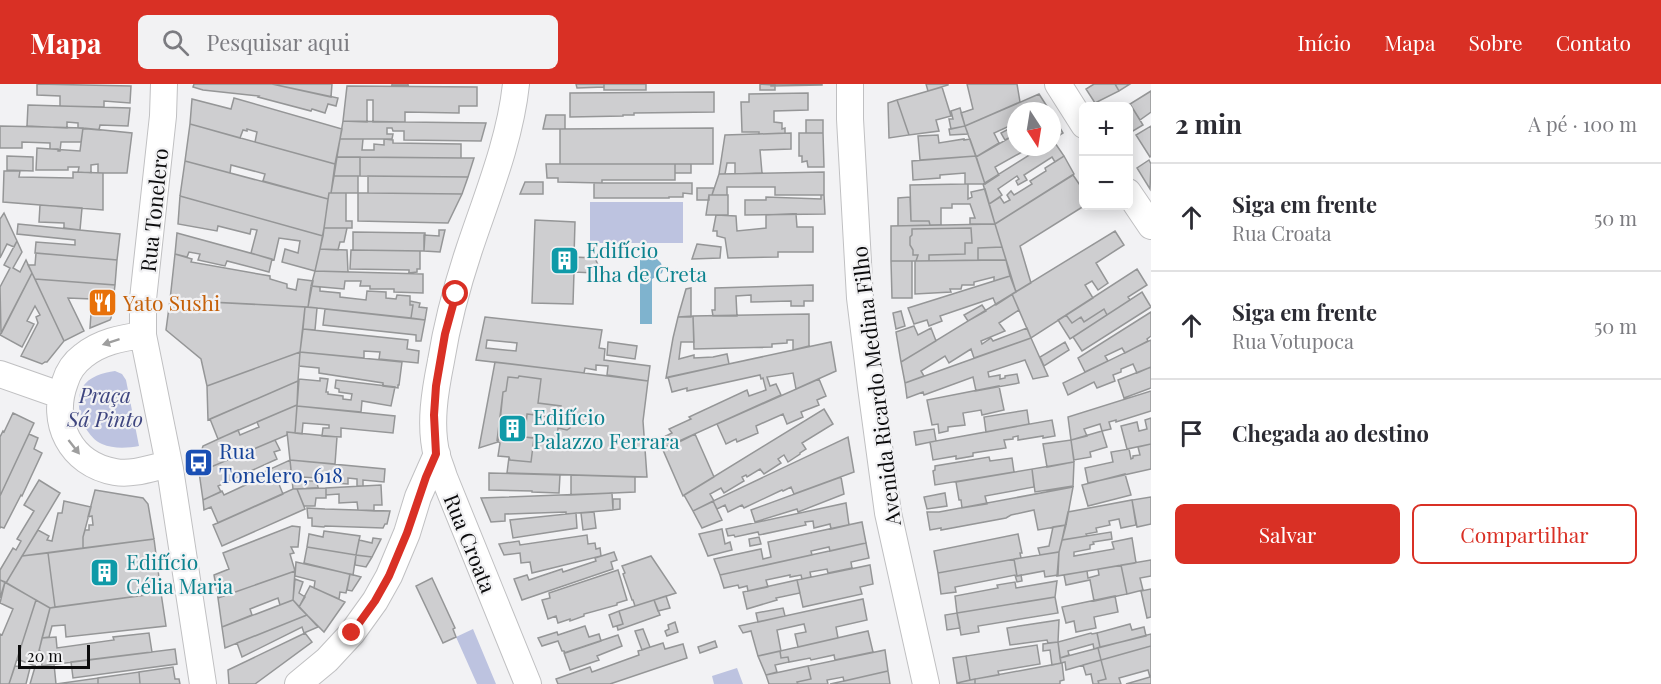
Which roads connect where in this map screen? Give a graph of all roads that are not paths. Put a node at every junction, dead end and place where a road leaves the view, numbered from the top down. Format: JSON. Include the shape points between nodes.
{"nodes":[{"id":1,"x":164,"y":84,"type":"edge"},
{"id":2,"x":516,"y":84,"type":"edge"},
{"id":3,"x":850,"y":84,"type":"edge"},
{"id":4,"x":1058,"y":84,"type":"edge"},
{"id":5,"x":1079,"y":118,"type":"edge"},
{"id":6,"x":1133,"y":199,"type":"edge"},
{"id":7,"x":1151,"y":226,"type":"edge"},
{"id":8,"x":143,"y":335,"type":"junction"},
{"id":9,"x":0,"y":374,"type":"edge"},
{"id":10,"x":60,"y":395,"type":"junction"},
{"id":11,"x":436,"y":454,"type":"junction"},
{"id":12,"x":169,"y":464,"type":"junction"},
{"id":13,"x":203,"y":684,"type":"edge"},
{"id":14,"x":298,"y":684,"type":"edge"},
{"id":15,"x":528,"y":684,"type":"edge"},
{"id":16,"x":926,"y":684,"type":"edge"}],
"edges":[{"from":1,"to":8,"type":"street","name":"Rua Tonelero"},
{"from":2,"to":11,"type":"street","name":"Rua Croata","via":[[497,167],[445,334],[436,386]]},
{"from":3,"to":16,"type":"street","name":"Avenida Ricardo Medina Filho","via":[[867,354],[888,513]]},
{"from":4,"to":5,"type":"street"},
{"from":6,"to":7,"type":"street"},
{"from":8,"to":10,"type":"street","one_way":true,"via":[[107,342],[81,356],[67,374]]},
{"from":8,"to":12,"type":"street"},
{"from":9,"to":10,"type":"street"},
{"from":10,"to":12,"type":"street","one_way":true,"via":[[59,417],[66,437],[78,454],[95,466],[115,472],[136,472]]},
{"from":11,"to":14,"type":"street","via":[[407,533],[375,601],[327,660]]},
{"from":11,"to":15,"type":"street","name":"Rua Croata"},
{"from":12,"to":13,"type":"street"}]}
